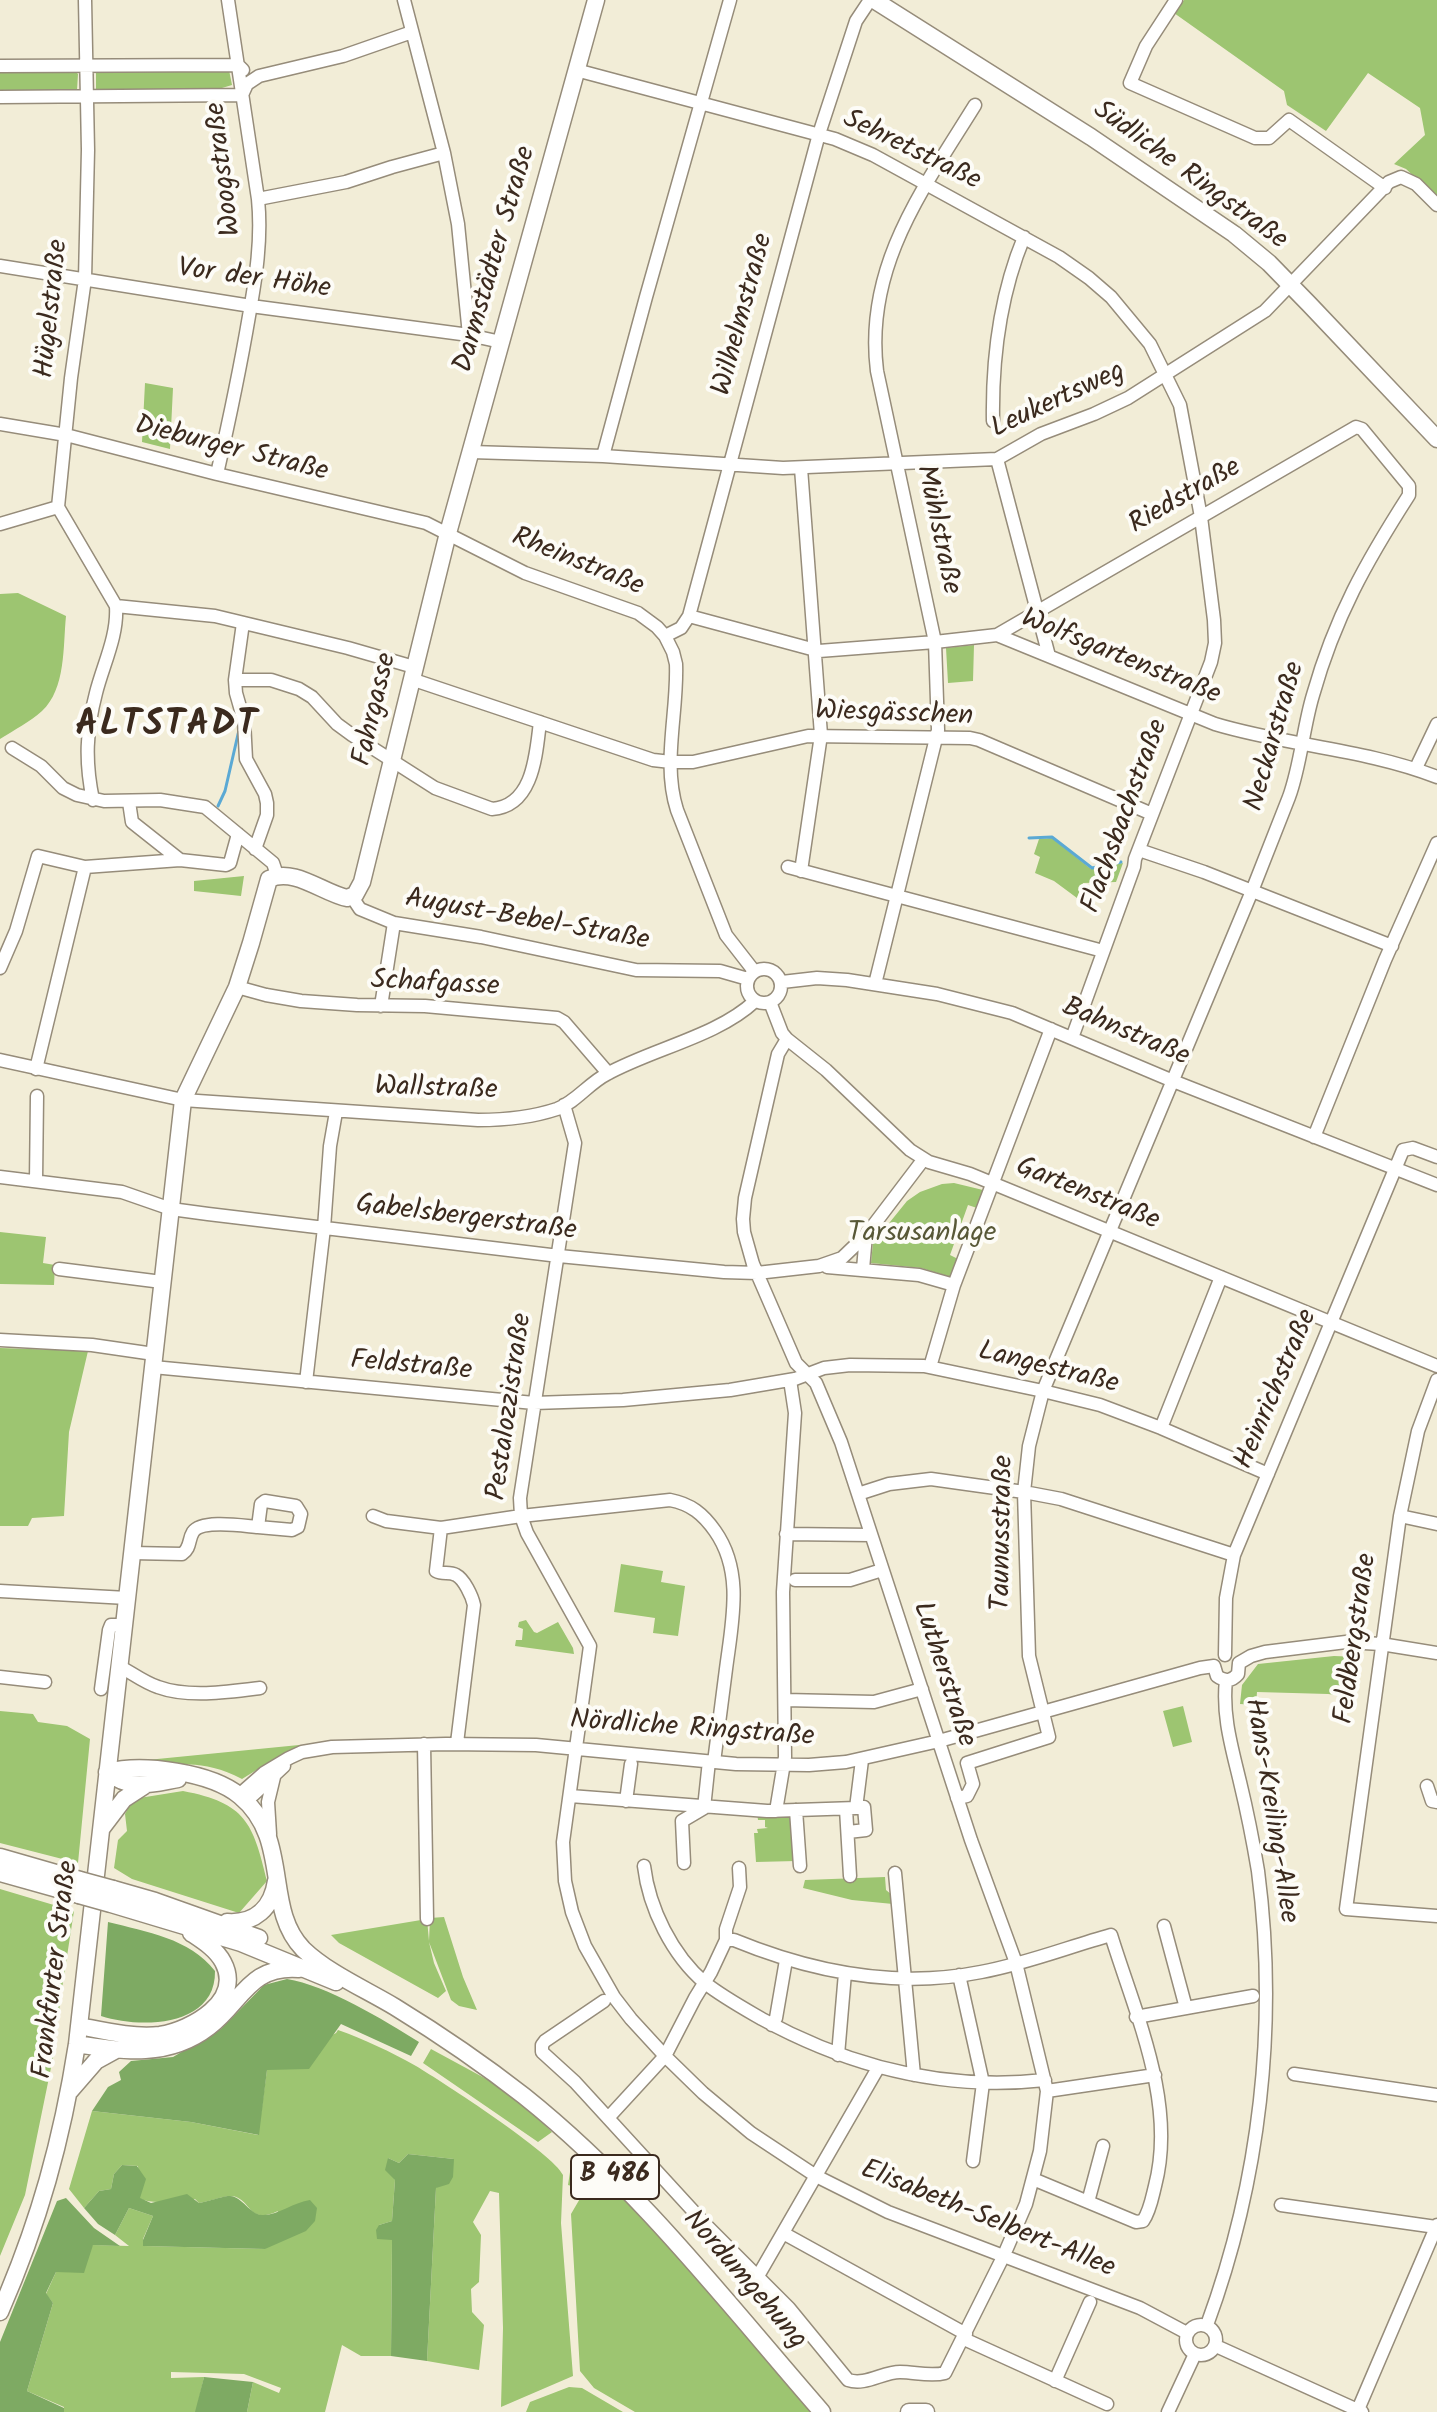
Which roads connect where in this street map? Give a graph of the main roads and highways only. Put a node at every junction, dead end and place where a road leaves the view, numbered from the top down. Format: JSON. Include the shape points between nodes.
{"nodes":[{"id":1,"x":596,"y":0,"type":"edge"},
{"id":2,"x":872,"y":0,"type":"edge"},
{"id":3,"x":1437,"y":439,"type":"edge"},
{"id":4,"x":448,"y":533,"type":"joint"},
{"id":5,"x":279,"y":875,"type":"joint"},
{"id":6,"x":111,"y":1740,"type":"junction"},
{"id":7,"x":107,"y":1772,"type":"junction"},
{"id":8,"x":144,"y":1777,"type":"junction"},
{"id":9,"x":101,"y":1829,"type":"junction"},
{"id":10,"x":0,"y":1857,"type":"edge"},
{"id":11,"x":277,"y":1871,"type":"junction"},
{"id":12,"x":0,"y":1873,"type":"edge"},
{"id":13,"x":80,"y":1888,"type":"junction"},
{"id":14,"x":112,"y":1897,"type":"junction"},
{"id":15,"x":197,"y":1915,"type":"junction"},
{"id":16,"x":177,"y":1923,"type":"junction"},
{"id":17,"x":316,"y":1967,"type":"junction"},
{"id":18,"x":79,"y":2026,"type":"junction"},
{"id":19,"x":77,"y":2044,"type":"junction"},
{"id":20,"x":116,"y":2050,"type":"junction"},
{"id":21,"x":69,"y":2092,"type":"junction"},
{"id":22,"x":0,"y":2312,"type":"edge"},
{"id":23,"x":822,"y":2410,"type":"edge"},
{"id":24,"x":909,"y":2412,"type":"edge"},
{"id":25,"x":926,"y":2412,"type":"edge"}],
"edges":[{"from":1,"to":4,"type":"main road","name":"Darmstädter Straße"},
{"from":2,"to":3,"type":"main road","name":"Südliche Ringstraße","via":[[1220,224],[1269,263]]},
{"from":4,"to":5,"type":"main road","name":"Fahrgasse","via":[[358,890],[352,897],[341,897]]},
{"from":5,"to":6,"type":"main road","name":"Frankfurter Straße","via":[[267,882],[237,987],[183,1100]]},
{"from":6,"to":7,"type":"main road","name":"Frankfurter Straße"},
{"from":6,"to":8,"type":"main road","via":[[117,1754]]},
{"from":7,"to":8,"type":"main road","number":"B 486","via":[[124,1783]]},
{"from":7,"to":9,"type":"main road","name":"Frankfurter Straße"},
{"from":8,"to":9,"type":"main road"},
{"from":8,"to":11,"type":"main road","number":"B 486","via":[[204,1778],[239,1795],[256,1812],[272,1845]]},
{"from":9,"to":18,"type":"main road","name":"Frankfurter Straße"},
{"from":10,"to":13,"type":"main road","number":"B 486"},
{"from":11,"to":15,"type":"main road","via":[[270,1903],[252,1919],[233,1923]]},
{"from":11,"to":17,"type":"main road","number":"B 486","via":[[288,1926]]},
{"from":12,"to":13,"type":"main road","number":"B 486"},
{"from":13,"to":14,"type":"main road","number":"B 486","bridge":true},
{"from":14,"to":15,"type":"main road","number":"B 486"},
{"from":14,"to":16,"type":"main road","number":"B 486"},
{"from":15,"to":17,"type":"main road","number":"B 486"},
{"from":16,"to":17,"type":"main road","number":"B 486"},
{"from":16,"to":18,"type":"main road","via":[[223,1961],[227,1983],[217,2005],[184,2029],[162,2034]]},
{"from":17,"to":20,"type":"main road","via":[[264,1973],[210,2027],[189,2039],[152,2050]]},
{"from":17,"to":23,"type":"main road","name":"Nordumgehung","number":"B 486","via":[[434,2032],[571,2136],[686,2254]]},
{"from":18,"to":19,"type":"main road","name":"Frankfurter Straße"},
{"from":19,"to":20,"type":"main road"},
{"from":19,"to":21,"type":"main road","name":"Frankfurter Straße"},
{"from":20,"to":21,"type":"main road","via":[[96,2061]]},
{"from":21,"to":22,"type":"main road","name":"Frankfurter Straße","via":[[48,2185]]},
{"from":24,"to":25,"type":"main road"}]}
